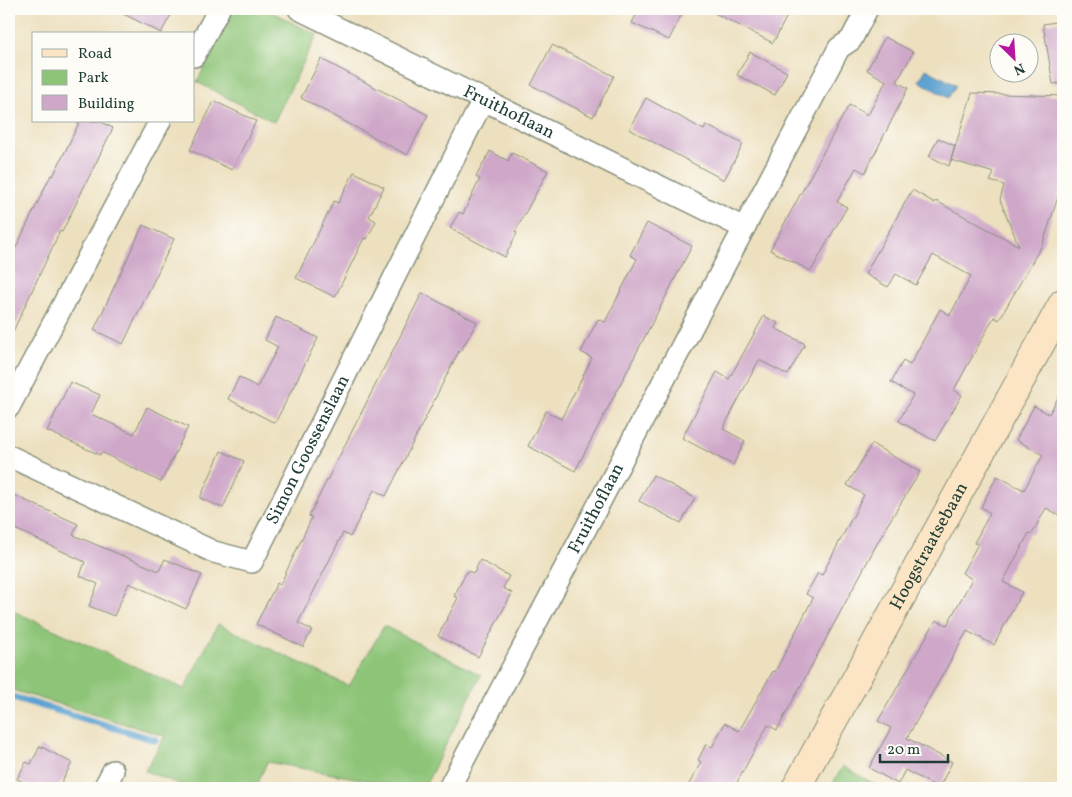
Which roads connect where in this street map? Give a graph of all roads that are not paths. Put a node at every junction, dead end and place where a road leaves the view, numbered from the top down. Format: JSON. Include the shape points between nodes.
{"nodes":[{"id":1,"x":219,"y":9,"type":"edge"},
{"id":2,"x":299,"y":9,"type":"edge"},
{"id":3,"x":867,"y":9,"type":"edge"},
{"id":4,"x":195,"y":54,"type":"edge"},
{"id":5,"x":483,"y":100,"type":"junction"},
{"id":6,"x":159,"y":122,"type":"edge"},
{"id":7,"x":744,"y":228,"type":"junction"},
{"id":8,"x":1063,"y":303,"type":"edge"},
{"id":9,"x":9,"y":407,"type":"edge"},
{"id":10,"x":9,"y":456,"type":"edge"},
{"id":11,"x":449,"y":788,"type":"edge"},
{"id":12,"x":796,"y":788,"type":"edge"}],
"edges":[{"from":1,"to":4,"type":"street"},
{"from":2,"to":5,"type":"street","name":"Fruithoflaan"},
{"from":3,"to":7,"type":"street","name":"Fruithoflaan","via":[[850,40],[839,48]]},
{"from":5,"to":7,"type":"street","name":"Fruithoflaan"},
{"from":5,"to":10,"type":"street","name":"Simon Goossenslaan","via":[[252,562],[214,552]]},
{"from":6,"to":9,"type":"street"},
{"from":7,"to":11,"type":"street","name":"Fruithoflaan"},
{"from":8,"to":12,"type":"main road","name":"Hoogstraatsebaan"}]}
